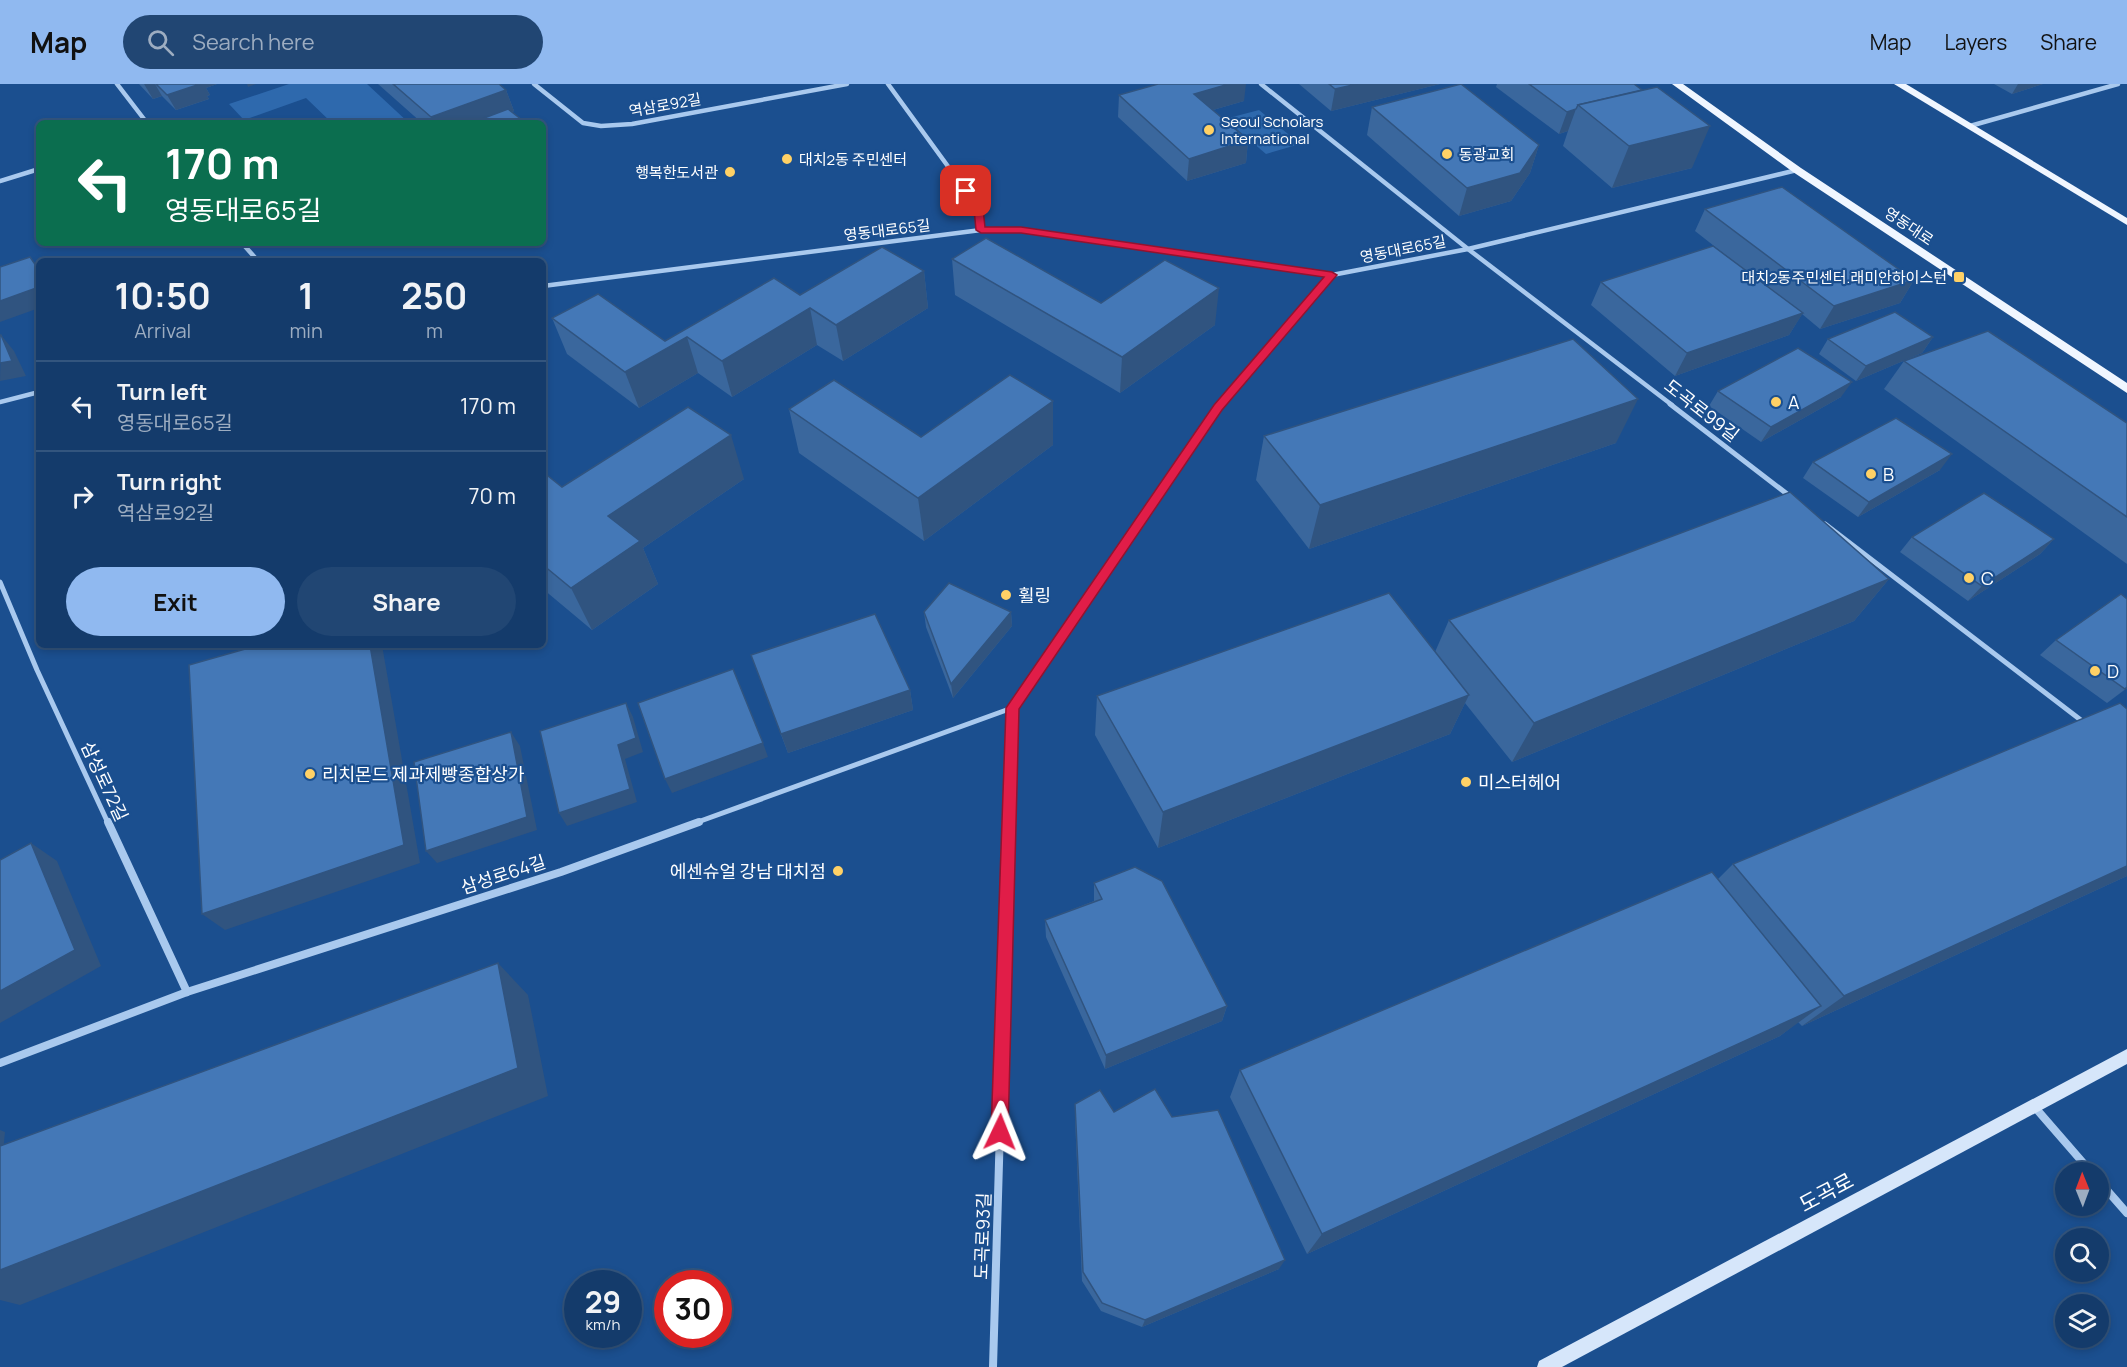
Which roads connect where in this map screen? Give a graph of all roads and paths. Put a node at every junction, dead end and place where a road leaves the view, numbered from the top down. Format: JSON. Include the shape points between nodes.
{"nodes":[{"id":1,"x":117,"y":84,"type":"edge"},
{"id":2,"x":534,"y":84,"type":"edge"},
{"id":3,"x":847,"y":84,"type":"edge"},
{"id":4,"x":888,"y":84,"type":"edge"},
{"id":5,"x":1261,"y":84,"type":"edge"},
{"id":6,"x":1677,"y":84,"type":"edge"},
{"id":7,"x":1899,"y":84,"type":"edge"},
{"id":8,"x":2118,"y":84,"type":"edge"},
{"id":9,"x":145,"y":120,"type":"edge"},
{"id":10,"x":1970,"y":126,"type":"junction"},
{"id":11,"x":36,"y":170,"type":"edge"},
{"id":12,"x":1797,"y":170,"type":"junction"},
{"id":13,"x":0,"y":181,"type":"edge"},
{"id":14,"x":2127,"y":222,"type":"edge"},
{"id":15,"x":981,"y":230,"type":"junction"},
{"id":16,"x":245,"y":246,"type":"edge"},
{"id":17,"x":1468,"y":249,"type":"junction"},
{"id":18,"x":255,"y":258,"type":"edge"},
{"id":19,"x":1332,"y":275,"type":"junction"},
{"id":20,"x":546,"y":286,"type":"edge"},
{"id":21,"x":2127,"y":389,"type":"edge"},
{"id":22,"x":36,"y":393,"type":"edge"},
{"id":23,"x":0,"y":402,"type":"edge"},
{"id":24,"x":1798,"y":503,"type":"edge"},
{"id":25,"x":1817,"y":517,"type":"edge"},
{"id":26,"x":0,"y":582,"type":"edge"},
{"id":27,"x":1012,"y":708,"type":"junction"},
{"id":28,"x":2097,"y":732,"type":"edge"},
{"id":29,"x":187,"y":992,"type":"junction"},
{"id":30,"x":2127,"y":1056,"type":"edge"},
{"id":31,"x":0,"y":1063,"type":"edge"},
{"id":32,"x":2033,"y":1105,"type":"junction"},
{"id":33,"x":2082,"y":1162,"type":"edge"},
{"id":34,"x":2109,"y":1193,"type":"edge"},
{"id":35,"x":2127,"y":1213,"type":"edge"},
{"id":36,"x":993,"y":1367,"type":"edge"},
{"id":37,"x":1545,"y":1367,"type":"edge"}],
"edges":[{"from":1,"to":9,"type":"street"},
{"from":2,"to":3,"type":"street","name":"역삼로92길","via":[[583,123],[601,126],[632,124]]},
{"from":4,"to":15,"type":"street","via":[[979,209]]},
{"from":5,"to":17,"type":"street","name":"도곡로99길"},
{"from":6,"to":12,"type":"main road","name":"영동대로"},
{"from":7,"to":10,"type":"main road"},
{"from":8,"to":10,"type":"street"},
{"from":10,"to":14,"type":"main road"},
{"from":11,"to":13,"type":"street"},
{"from":12,"to":17,"type":"street","name":"영동대로65길"},
{"from":12,"to":21,"type":"main road","name":"영동대로"},
{"from":15,"to":19,"type":"street","name":"영동대로65길","via":[[1021,230]]},
{"from":15,"to":20,"type":"street","name":"영동대로65길"},
{"from":16,"to":18,"type":"street"},
{"from":17,"to":19,"type":"street","name":"영동대로65길"},
{"from":17,"to":24,"type":"street","name":"도곡로99길"},
{"from":19,"to":27,"type":"street","via":[[1218,408]]},
{"from":22,"to":23,"type":"street"},
{"from":25,"to":28,"type":"street"},
{"from":26,"to":29,"type":"street","name":"삼성로72길"},
{"from":27,"to":29,"type":"street","name":"삼성로64길","via":[[561,872]]},
{"from":27,"to":36,"type":"street","name":"도곡로93길"},
{"from":29,"to":31,"type":"street","name":"삼성로64길"},
{"from":30,"to":32,"type":"main road","name":"도곡로"},
{"from":32,"to":33,"type":"street"},
{"from":32,"to":37,"type":"main road","name":"도곡로"},
{"from":34,"to":35,"type":"street"}]}
